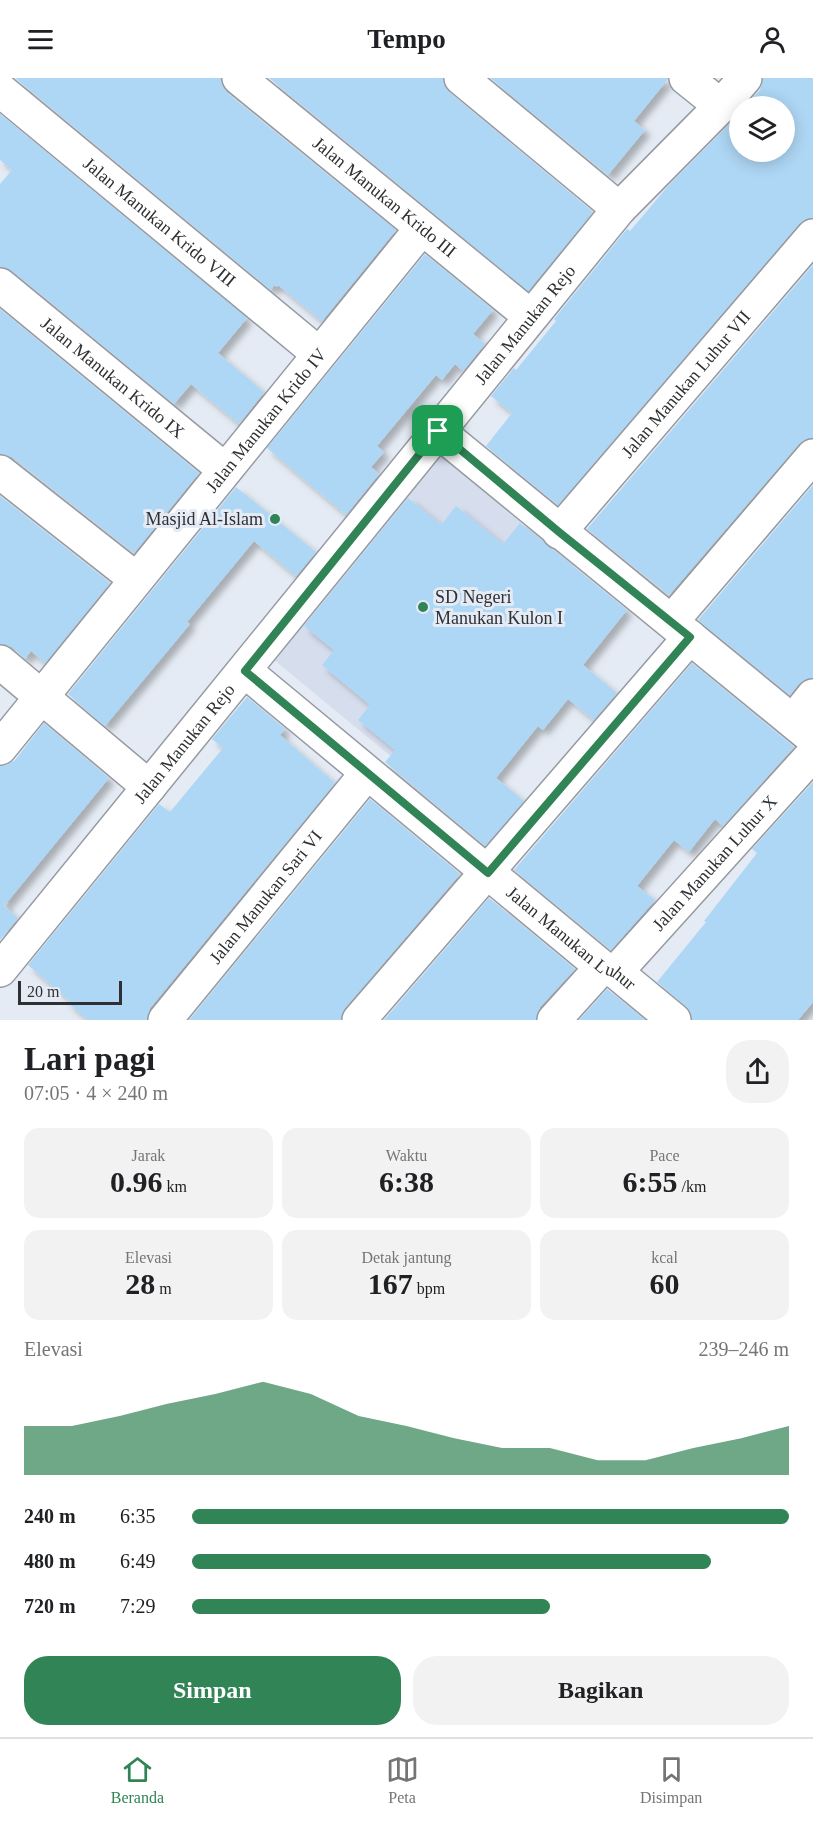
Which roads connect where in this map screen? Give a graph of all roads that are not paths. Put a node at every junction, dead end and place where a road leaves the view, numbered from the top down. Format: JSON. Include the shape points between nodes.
{"nodes":[{"id":1,"x":239,"y":78,"type":"edge"},
{"id":2,"x":461,"y":78,"type":"edge"},
{"id":3,"x":686,"y":78,"type":"edge"},
{"id":4,"x":745,"y":78,"type":"edge"},
{"id":5,"x":0,"y":90,"type":"edge"},
{"id":6,"x":721,"y":106,"type":"junction"},
{"id":7,"x":619,"y":208,"type":"junction"},
{"id":8,"x":422,"y":228,"type":"junction"},
{"id":9,"x":813,"y":236,"type":"edge"},
{"id":10,"x":0,"y":285,"type":"edge"},
{"id":11,"x":530,"y":316,"type":"junction"},
{"id":12,"x":319,"y":354,"type":"junction"},
{"id":13,"x":438,"y":431,"type":"junction"},
{"id":14,"x":813,"y":456,"type":"edge"},
{"id":15,"x":225,"y":470,"type":"junction"},
{"id":16,"x":0,"y":472,"type":"edge"},
{"id":17,"x":559,"y":532,"type":"junction"},
{"id":18,"x":136,"y":579,"type":"junction"},
{"id":19,"x":681,"y":629,"type":"junction"},
{"id":20,"x":0,"y":662,"type":"edge"},
{"id":21,"x":245,"y":671,"type":"junction"},
{"id":22,"x":41,"y":696,"type":"junction"},
{"id":23,"x":806,"y":719,"type":"edge"},
{"id":24,"x":0,"y":748,"type":"edge"},
{"id":25,"x":813,"y":754,"type":"edge"},
{"id":26,"x":367,"y":773,"type":"junction"},
{"id":27,"x":149,"y":787,"type":"junction"},
{"id":28,"x":488,"y":873,"type":"junction"},
{"id":29,"x":609,"y":969,"type":"junction"},
{"id":30,"x":0,"y":970,"type":"edge"},
{"id":31,"x":165,"y":1020,"type":"edge"},
{"id":32,"x":359,"y":1020,"type":"edge"},
{"id":33,"x":554,"y":1020,"type":"edge"},
{"id":34,"x":675,"y":1020,"type":"edge"}],
"edges":[{"from":1,"to":8,"type":"street","name":"Jalan Manukan Krido III"},
{"from":2,"to":7,"type":"street"},
{"from":3,"to":6,"type":"street"},
{"from":4,"to":6,"type":"street","name":"Jalan Manukan Rejo"},
{"from":5,"to":12,"type":"street","name":"Jalan Manukan Krido VIII"},
{"from":6,"to":7,"type":"street","name":"Jalan Manukan Rejo"},
{"from":7,"to":11,"type":"street","name":"Jalan Manukan Rejo"},
{"from":8,"to":11,"type":"street","name":"Jalan Manukan Krido III"},
{"from":8,"to":12,"type":"street","name":"Jalan Manukan Krido IV"},
{"from":9,"to":17,"type":"street","name":"Jalan Manukan Luhur VII"},
{"from":10,"to":15,"type":"street","name":"Jalan Manukan Krido IX"},
{"from":11,"to":13,"type":"street","name":"Jalan Manukan Rejo"},
{"from":12,"to":15,"type":"street","name":"Jalan Manukan Krido IV"},
{"from":13,"to":17,"type":"street"},
{"from":13,"to":21,"type":"street","name":"Jalan Manukan Rejo"},
{"from":14,"to":19,"type":"street"},
{"from":15,"to":18,"type":"street","name":"Jalan Manukan Krido IV"},
{"from":16,"to":18,"type":"street"},
{"from":17,"to":19,"type":"street"},
{"from":18,"to":22,"type":"street","name":"Jalan Manukan Krido IV"},
{"from":19,"to":23,"type":"street"},
{"from":19,"to":28,"type":"street"},
{"from":20,"to":22,"type":"street"},
{"from":21,"to":26,"type":"street","name":"Jalan Manukan Luhur"},
{"from":21,"to":27,"type":"street","name":"Jalan Manukan Rejo"},
{"from":22,"to":24,"type":"street","name":"Jalan Manukan Krido IV"},
{"from":22,"to":27,"type":"street"},
{"from":25,"to":29,"type":"street","name":"Jalan Manukan Luhur X"},
{"from":26,"to":28,"type":"street","name":"Jalan Manukan Luhur"},
{"from":26,"to":31,"type":"street","name":"Jalan Manukan Sari VI"},
{"from":27,"to":30,"type":"street","name":"Jalan Manukan Rejo"},
{"from":28,"to":29,"type":"street","name":"Jalan Manukan Luhur"},
{"from":28,"to":32,"type":"street"},
{"from":29,"to":33,"type":"street","name":"Jalan Manukan Luhur X"},
{"from":29,"to":34,"type":"street","name":"Jalan Manukan Luhur"}]}
